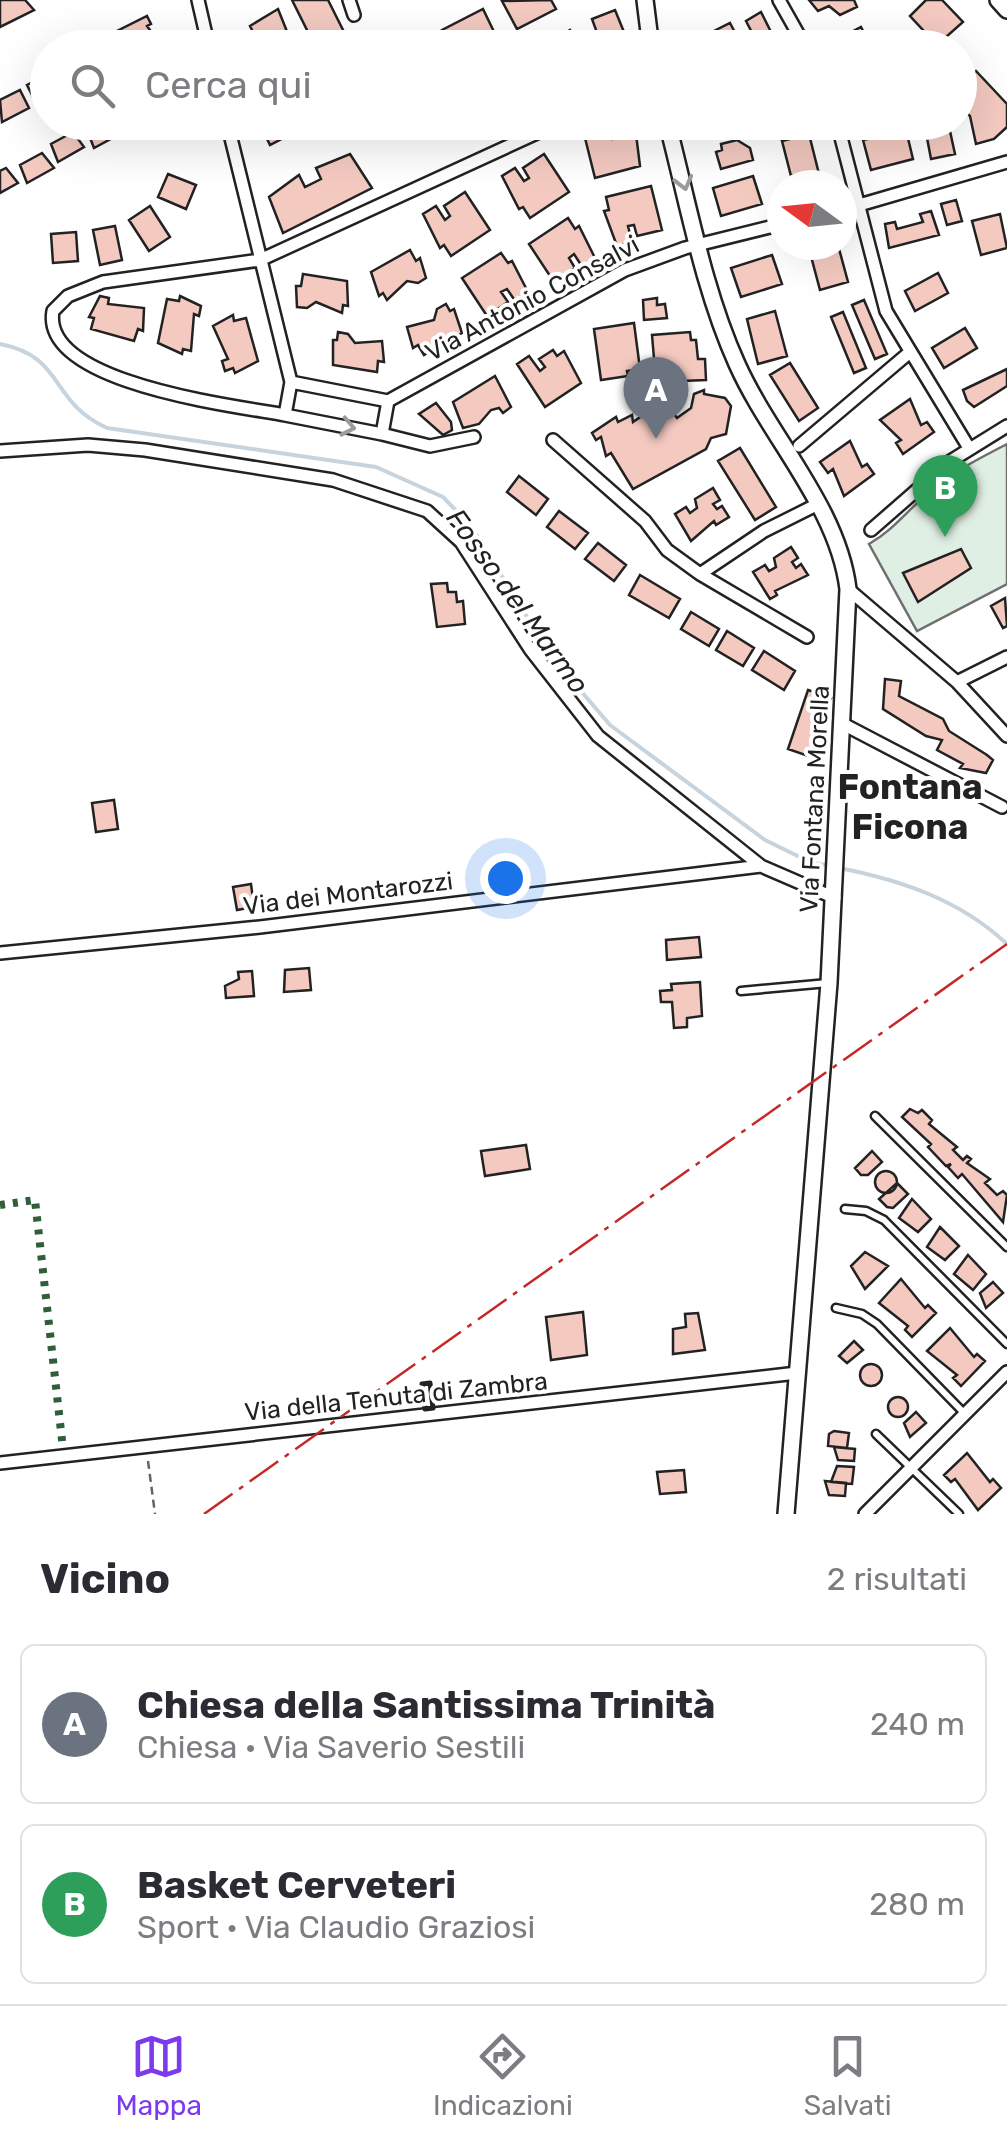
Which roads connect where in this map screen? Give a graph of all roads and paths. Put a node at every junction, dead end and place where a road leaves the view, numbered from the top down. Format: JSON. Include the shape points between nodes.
{"nodes":[{"id":1,"x":198,"y":0,"type":"edge"},
{"id":2,"x":349,"y":0,"type":"edge"},
{"id":3,"x":645,"y":0,"type":"edge"},
{"id":4,"x":778,"y":0,"type":"edge"},
{"id":5,"x":998,"y":0,"type":"edge"},
{"id":6,"x":1007,"y":10,"type":"edge"},
{"id":7,"x":354,"y":15,"type":"dead end"},
{"id":8,"x":205,"y":30,"type":"edge"},
{"id":9,"x":649,"y":30,"type":"edge"},
{"id":10,"x":796,"y":30,"type":"edge"},
{"id":11,"x":231,"y":140,"type":"edge"},
{"id":12,"x":522,"y":140,"type":"edge"},
{"id":13,"x":672,"y":140,"type":"edge"},
{"id":14,"x":842,"y":140,"type":"edge"},
{"id":15,"x":1007,"y":162,"type":"edge"},
{"id":16,"x":859,"y":206,"type":"junction"},
{"id":17,"x":767,"y":228,"type":"edge"},
{"id":18,"x":700,"y":244,"type":"junction"},
{"id":19,"x":260,"y":260,"type":"junction"},
{"id":20,"x":910,"y":352,"type":"junction"},
{"id":21,"x":292,"y":382,"type":"junction"},
{"id":22,"x":388,"y":402,"type":"junction"},
{"id":23,"x":285,"y":415,"type":"junction"},
{"id":24,"x":1007,"y":426,"type":"edge"},
{"id":25,"x":382,"y":434,"type":"junction"},
{"id":26,"x":474,"y":437,"type":"dead end"},
{"id":27,"x":553,"y":440,"type":"dead end"},
{"id":28,"x":798,"y":446,"type":"dead end"},
{"id":29,"x":969,"y":448,"type":"junction"},
{"id":30,"x":0,"y":451,"type":"edge"},
{"id":31,"x":816,"y":506,"type":"junction"},
{"id":32,"x":870,"y":530,"type":"dead end"},
{"id":33,"x":700,"y":574,"type":"junction"},
{"id":34,"x":848,"y":588,"type":"junction"},
{"id":35,"x":807,"y":637,"type":"dead end"},
{"id":36,"x":1007,"y":657,"type":"edge"},
{"id":37,"x":957,"y":682,"type":"junction"},
{"id":38,"x":843,"y":724,"type":"junction"},
{"id":39,"x":1007,"y":736,"type":"edge"},
{"id":40,"x":1002,"y":806,"type":"dead end"},
{"id":41,"x":761,"y":866,"type":"junction"},
{"id":42,"x":835,"y":891,"type":"junction"},
{"id":43,"x":0,"y":953,"type":"edge"},
{"id":44,"x":830,"y":983,"type":"junction"},
{"id":45,"x":741,"y":991,"type":"dead end"},
{"id":46,"x":874,"y":1116,"type":"dead end"},
{"id":47,"x":845,"y":1209,"type":"dead end"},
{"id":48,"x":1007,"y":1247,"type":"edge"},
{"id":49,"x":836,"y":1308,"type":"dead end"},
{"id":50,"x":1007,"y":1344,"type":"edge"},
{"id":51,"x":1007,"y":1372,"type":"edge"},
{"id":52,"x":798,"y":1373,"type":"junction"},
{"id":53,"x":966,"y":1415,"type":"junction"},
{"id":54,"x":876,"y":1434,"type":"dead end"},
{"id":55,"x":146,"y":1446,"type":"junction"},
{"id":56,"x":0,"y":1463,"type":"edge"},
{"id":57,"x":912,"y":1468,"type":"junction"},
{"id":58,"x":155,"y":1514,"type":"edge"},
{"id":59,"x":786,"y":1514,"type":"edge"},
{"id":60,"x":864,"y":1514,"type":"edge"},
{"id":61,"x":959,"y":1514,"type":"edge"}],
"edges":[{"from":1,"to":8,"type":"street"},
{"from":2,"to":7,"type":"street"},
{"from":3,"to":9,"type":"street"},
{"from":4,"to":10,"type":"street"},
{"from":5,"to":6,"type":"street"},
{"from":11,"to":19,"type":"street"},
{"from":12,"to":19,"type":"street"},
{"from":13,"to":18,"type":"street","name":"Via Fontana Morella","one_way":true},
{"from":14,"to":16,"type":"street"},
{"from":15,"to":16,"type":"street"},
{"from":16,"to":20,"type":"street","via":[[880,297]]},
{"from":17,"to":18,"type":"street","name":"Via Antonio Consalvi"},
{"from":18,"to":22,"type":"street","name":"Via Antonio Consalvi","via":[[598,283]]},
{"from":18,"to":31,"type":"street","name":"Via Fontana Morella","via":[[732,352]]},
{"from":19,"to":21,"type":"street"},
{"from":19,"to":23,"type":"street","via":[[90,286],[58,303],[52,322],[78,356],[121,380]]},
{"from":20,"to":28,"type":"street"},
{"from":20,"to":29,"type":"street"},
{"from":21,"to":22,"type":"street"},
{"from":21,"to":23,"type":"street"},
{"from":22,"to":25,"type":"street"},
{"from":23,"to":25,"type":"street","one_way":true},
{"from":24,"to":29,"type":"street"},
{"from":25,"to":26,"type":"street","via":[[430,446]]},
{"from":27,"to":33,"type":"street"},
{"from":29,"to":32,"type":"street"},
{"from":30,"to":41,"type":"street","via":[[88,445],[145,450],[332,480],[427,511],[454,532],[590,729]]},
{"from":31,"to":33,"type":"street"},
{"from":31,"to":34,"type":"street","name":"Via Fontana Morella","via":[[840,551]]},
{"from":33,"to":35,"type":"street"},
{"from":34,"to":37,"type":"street"},
{"from":34,"to":38,"type":"street","name":"Via Fontana Morella"},
{"from":36,"to":37,"type":"street"},
{"from":37,"to":39,"type":"street"},
{"from":38,"to":40,"type":"street"},
{"from":38,"to":42,"type":"street","name":"Via Fontana Morella"},
{"from":41,"to":42,"type":"street"},
{"from":41,"to":43,"type":"street","name":"Via dei Montarozzi"},
{"from":42,"to":44,"type":"street","name":"Via Fontana Morella"},
{"from":44,"to":45,"type":"lane"},
{"from":44,"to":52,"type":"street","name":"Via Fontana Morella"},
{"from":46,"to":48,"type":"lane"},
{"from":47,"to":50,"type":"lane","via":[[884,1220]]},
{"from":49,"to":53,"type":"lane","via":[[877,1324]]},
{"from":51,"to":53,"type":"street"},
{"from":52,"to":55,"type":"street","name":"Via della Tenuta di Zambra"},
{"from":52,"to":59,"type":"street","name":"Via Fontana Morella"},
{"from":53,"to":57,"type":"street"},
{"from":54,"to":57,"type":"lane"},
{"from":55,"to":56,"type":"street","name":"Via della Tenuta di Zambra"},
{"from":55,"to":58,"type":"path"},
{"from":57,"to":60,"type":"street"},
{"from":57,"to":61,"type":"lane"}]}
